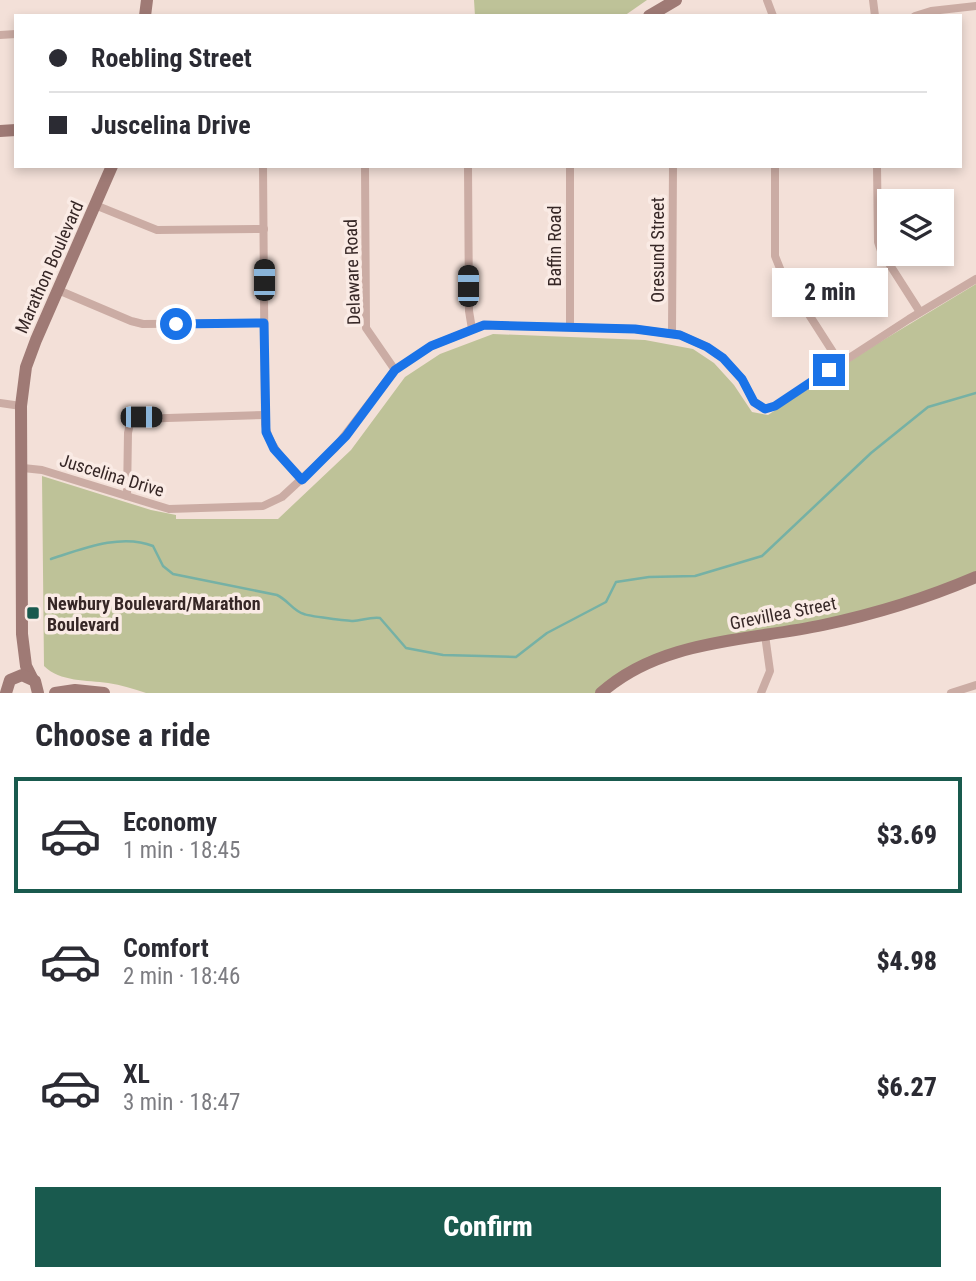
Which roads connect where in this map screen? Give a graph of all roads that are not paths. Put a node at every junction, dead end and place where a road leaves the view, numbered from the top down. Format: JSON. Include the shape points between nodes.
{"nodes":[{"id":1,"x":676,"y":0,"type":"edge"},
{"id":2,"x":976,"y":6,"type":"edge"},
{"id":3,"x":652,"y":14,"type":"edge"},
{"id":4,"x":921,"y":14,"type":"edge"},
{"id":5,"x":113,"y":168,"type":"edge"},
{"id":6,"x":263,"y":168,"type":"edge"},
{"id":7,"x":365,"y":168,"type":"edge"},
{"id":8,"x":468,"y":168,"type":"edge"},
{"id":9,"x":570,"y":168,"type":"edge"},
{"id":10,"x":673,"y":168,"type":"edge"},
{"id":11,"x":775,"y":168,"type":"edge"},
{"id":12,"x":877,"y":168,"type":"edge"},
{"id":13,"x":95,"y":205,"type":"junction"},
{"id":14,"x":264,"y":229,"type":"junction"},
{"id":15,"x":976,"y":279,"type":"edge"},
{"id":16,"x":58,"y":290,"type":"junction"},
{"id":17,"x":920,"y":312,"type":"junction"},
{"id":18,"x":264,"y":323,"type":"junction"},
{"id":19,"x":570,"y":327,"type":"junction"},
{"id":20,"x":472,"y":329,"type":"junction"},
{"id":21,"x":672,"y":333,"type":"junction"},
{"id":22,"x":840,"y":363,"type":"junction"},
{"id":23,"x":395,"y":370,"type":"junction"},
{"id":24,"x":0,"y":403,"type":"edge"},
{"id":25,"x":21,"y":406,"type":"junction"},
{"id":26,"x":265,"y":415,"type":"junction"},
{"id":27,"x":23,"y":468,"type":"junction"},
{"id":28,"x":302,"y":480,"type":"junction"},
{"id":29,"x":127,"y":496,"type":"junction"},
{"id":30,"x":976,"y":577,"type":"edge"},
{"id":31,"x":22,"y":634,"type":"junction"},
{"id":32,"x":765,"y":635,"type":"junction"},
{"id":33,"x":35,"y":684,"type":"edge"},
{"id":34,"x":6,"y":685,"type":"edge"},
{"id":35,"x":976,"y":685,"type":"edge"},
{"id":36,"x":58,"y":692,"type":"edge"},
{"id":37,"x":104,"y":693,"type":"edge"},
{"id":38,"x":601,"y":693,"type":"edge"},
{"id":39,"x":761,"y":693,"type":"edge"},
{"id":40,"x":953,"y":693,"type":"edge"}],
"edges":[{"from":1,"to":3,"type":"street"},
{"from":2,"to":4,"type":"street"},
{"from":5,"to":13,"type":"street","name":"Marathon Boulevard"},
{"from":6,"to":14,"type":"street"},
{"from":7,"to":23,"type":"street","name":"Delaware Road","via":[[366,328]]},
{"from":8,"to":20,"type":"street"},
{"from":9,"to":19,"type":"street","name":"Baffin Road"},
{"from":10,"to":21,"type":"street","name":"Oresund Street"},
{"from":11,"to":22,"type":"street","via":[[775,256]]},
{"from":12,"to":17,"type":"street","via":[[878,242]]},
{"from":13,"to":14,"type":"street","via":[[156,230]]},
{"from":13,"to":16,"type":"street","name":"Marathon Boulevard"},
{"from":14,"to":18,"type":"street"},
{"from":15,"to":17,"type":"street","name":"Juscelina Drive"},
{"from":16,"to":18,"type":"street","via":[[142,324]]},
{"from":16,"to":25,"type":"street","name":"Marathon Boulevard","via":[[30,355]]},
{"from":17,"to":22,"type":"street","name":"Juscelina Drive"},
{"from":18,"to":26,"type":"street"},
{"from":19,"to":20,"type":"street","name":"Juscelina Drive","via":[[501,324]]},
{"from":19,"to":21,"type":"street","name":"Juscelina Drive"},
{"from":20,"to":23,"type":"street","name":"Juscelina Drive","via":[[431,346]]},
{"from":21,"to":22,"type":"street","name":"Juscelina Drive","via":[[723,358],[754,402],[765,409]]},
{"from":23,"to":28,"type":"street","name":"Juscelina Drive","via":[[346,436]]},
{"from":24,"to":25,"type":"street"},
{"from":25,"to":27,"type":"street","name":"Marathon Boulevard"},
{"from":26,"to":28,"type":"street","via":[[269,440]]},
{"from":26,"to":29,"type":"street","via":[[135,419],[128,433]]},
{"from":27,"to":29,"type":"street","name":"Juscelina Drive"},
{"from":27,"to":31,"type":"street","name":"Marathon Boulevard"},
{"from":28,"to":29,"type":"street","name":"Juscelina Drive","via":[[273,503],[248,508],[169,509]]},
{"from":30,"to":32,"type":"street","name":"Grevillea Street","via":[[861,616]]},
{"from":31,"to":33,"type":"street","name":"Marathon Boulevard","via":[[26,666]]},
{"from":31,"to":34,"type":"street","name":"Marathon Boulevard"},
{"from":32,"to":38,"type":"street","name":"Grevillea Street","via":[[661,657]]},
{"from":32,"to":39,"type":"street","via":[[771,671]]},
{"from":33,"to":34,"type":"street","via":[[22,675]]},
{"from":33,"to":36,"type":"street"},
{"from":35,"to":40,"type":"street"},
{"from":36,"to":37,"type":"street"}]}
